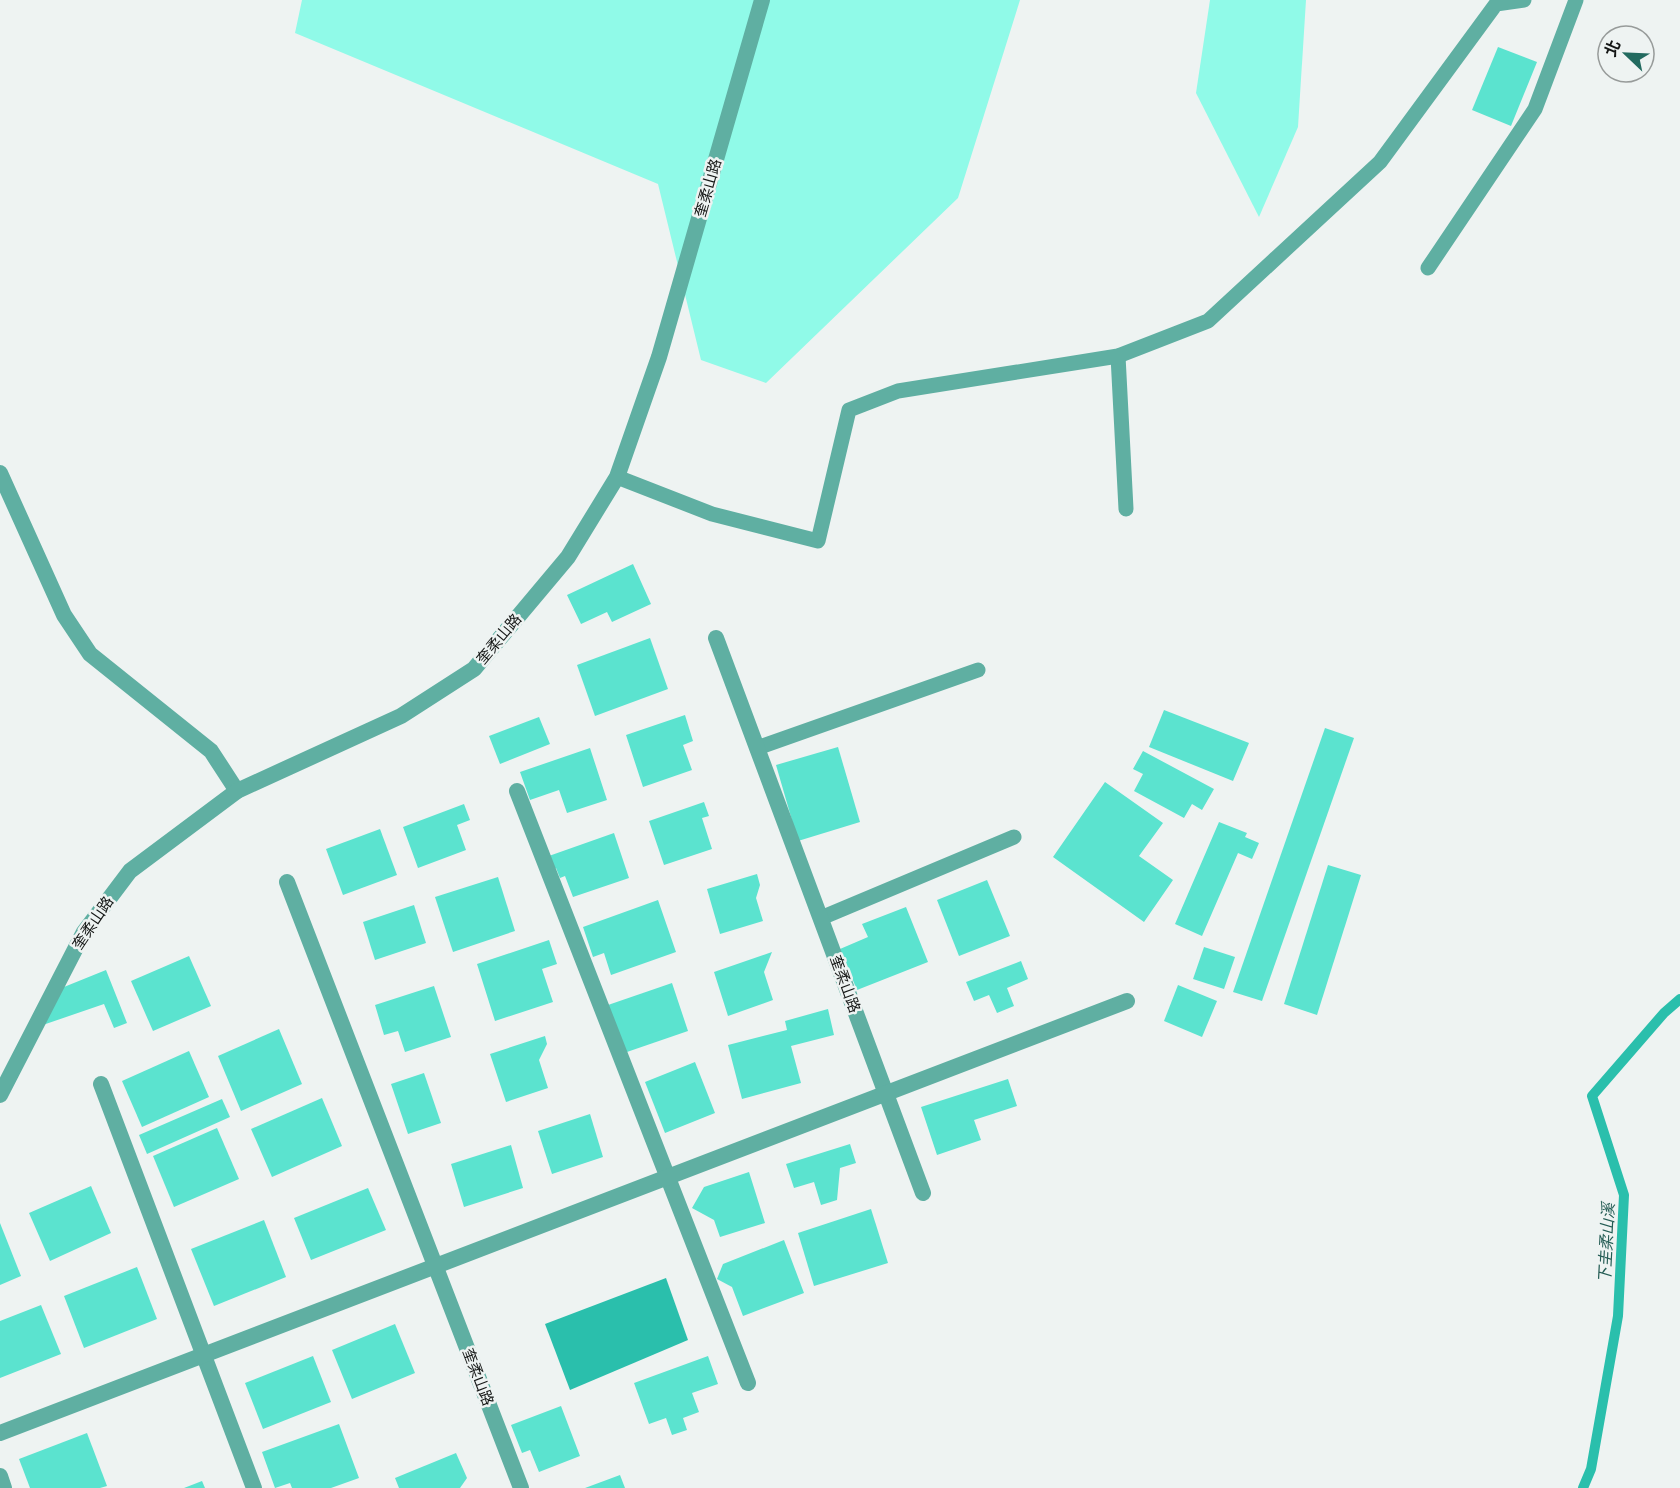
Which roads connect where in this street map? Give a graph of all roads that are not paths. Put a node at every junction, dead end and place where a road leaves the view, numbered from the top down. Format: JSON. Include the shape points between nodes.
{"nodes":[{"id":1,"x":762,"y":0,"type":"edge"},
{"id":2,"x":1524,"y":0,"type":"edge"},
{"id":3,"x":1576,"y":0,"type":"edge"},
{"id":4,"x":1428,"y":268,"type":"dead end"},
{"id":5,"x":1118,"y":356,"type":"junction"},
{"id":6,"x":0,"y":473,"type":"edge"},
{"id":7,"x":617,"y":477,"type":"junction"},
{"id":8,"x":1126,"y":509,"type":"dead end"},
{"id":9,"x":716,"y":638,"type":"dead end"},
{"id":10,"x":978,"y":670,"type":"dead end"},
{"id":11,"x":757,"y":748,"type":"junction"},
{"id":12,"x":237,"y":791,"type":"junction"},
{"id":13,"x":517,"y":791,"type":"dead end"},
{"id":14,"x":1014,"y":837,"type":"dead end"},
{"id":15,"x":287,"y":882,"type":"dead end"},
{"id":16,"x":821,"y":918,"type":"junction"},
{"id":17,"x":1127,"y":1001,"type":"dead end"},
{"id":18,"x":101,"y":1084,"type":"dead end"},
{"id":19,"x":886,"y":1094,"type":"junction"},
{"id":20,"x":0,"y":1095,"type":"edge"},
{"id":21,"x":668,"y":1177,"type":"junction"},
{"id":22,"x":923,"y":1193,"type":"dead end"},
{"id":23,"x":435,"y":1266,"type":"junction"},
{"id":24,"x":205,"y":1354,"type":"junction"},
{"id":25,"x":748,"y":1383,"type":"dead end"},
{"id":26,"x":0,"y":1433,"type":"edge"},
{"id":27,"x":0,"y":1476,"type":"edge"},
{"id":28,"x":4,"y":1488,"type":"edge"},
{"id":29,"x":254,"y":1488,"type":"edge"},
{"id":30,"x":521,"y":1488,"type":"edge"}],
"edges":[{"from":1,"to":7,"type":"street","name":"奎柔山路","via":[[659,357]]},
{"from":2,"to":5,"type":"lane","via":[[1496,4],[1380,162],[1208,321]]},
{"from":3,"to":4,"type":"lane","via":[[1535,109]]},
{"from":5,"to":7,"type":"lane","via":[[898,391],[849,410],[818,541],[712,514]]},
{"from":5,"to":8,"type":"lane"},
{"from":6,"to":12,"type":"street","via":[[64,615],[90,654],[211,751]]},
{"from":7,"to":12,"type":"street","name":"奎柔山路","via":[[568,557],[474,669],[402,716]]},
{"from":9,"to":11,"type":"street","name":"奎柔山路"},
{"from":10,"to":11,"type":"lane"},
{"from":11,"to":16,"type":"street","name":"奎柔山路"},
{"from":12,"to":20,"type":"street","name":"奎柔山路","via":[[130,871],[84,932]]},
{"from":13,"to":21,"type":"street"},
{"from":14,"to":16,"type":"lane"},
{"from":15,"to":23,"type":"street","name":"奎柔山路"},
{"from":16,"to":19,"type":"street","name":"奎柔山路"},
{"from":17,"to":19,"type":"street"},
{"from":18,"to":24,"type":"street"},
{"from":19,"to":21,"type":"street"},
{"from":19,"to":22,"type":"street","name":"奎柔山路"},
{"from":21,"to":23,"type":"street"},
{"from":21,"to":25,"type":"street"},
{"from":23,"to":24,"type":"street"},
{"from":23,"to":30,"type":"street","name":"奎柔山路"},
{"from":24,"to":26,"type":"street"},
{"from":24,"to":29,"type":"street"},
{"from":27,"to":28,"type":"street"}]}
